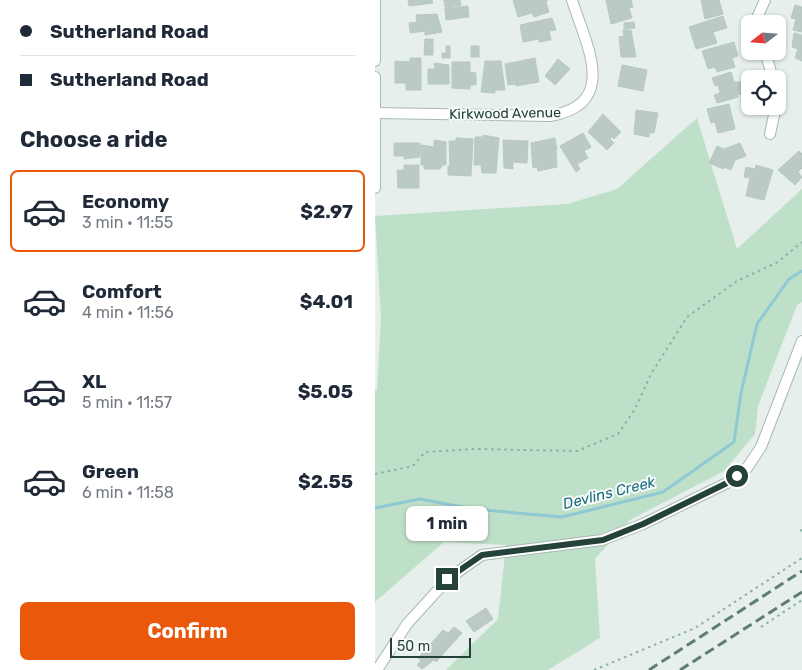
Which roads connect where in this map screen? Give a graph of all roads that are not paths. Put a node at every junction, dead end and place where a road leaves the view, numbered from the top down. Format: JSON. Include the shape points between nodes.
{"nodes":[{"id":1,"x":375,"y":0,"type":"edge"},
{"id":2,"x":572,"y":0,"type":"edge"},
{"id":3,"x":765,"y":0,"type":"edge"},
{"id":4,"x":758,"y":15,"type":"edge"},
{"id":5,"x":375,"y":61,"type":"edge"},
{"id":6,"x":375,"y":77,"type":"edge"},
{"id":7,"x":376,"y":113,"type":"junction"},
{"id":8,"x":774,"y":115,"type":"edge"},
{"id":9,"x":770,"y":134,"type":"dead end"},
{"id":10,"x":375,"y":188,"type":"edge"},
{"id":11,"x":802,"y":341,"type":"edge"},
{"id":12,"x":377,"y":670,"type":"edge"}],
"edges":[{"from":1,"to":5,"type":"street"},
{"from":2,"to":7,"type":"street","name":"Kirkwood Avenue","via":[[592,63],[593,78],[590,94],[568,112],[550,116]]},
{"from":3,"to":4,"type":"street"},
{"from":6,"to":7,"type":"street"},
{"from":7,"to":10,"type":"street"},
{"from":8,"to":9,"type":"street"},
{"from":11,"to":12,"type":"street","via":[[761,447],[747,468],[727,483],[603,540],[482,555],[447,579],[407,624]]}]}
